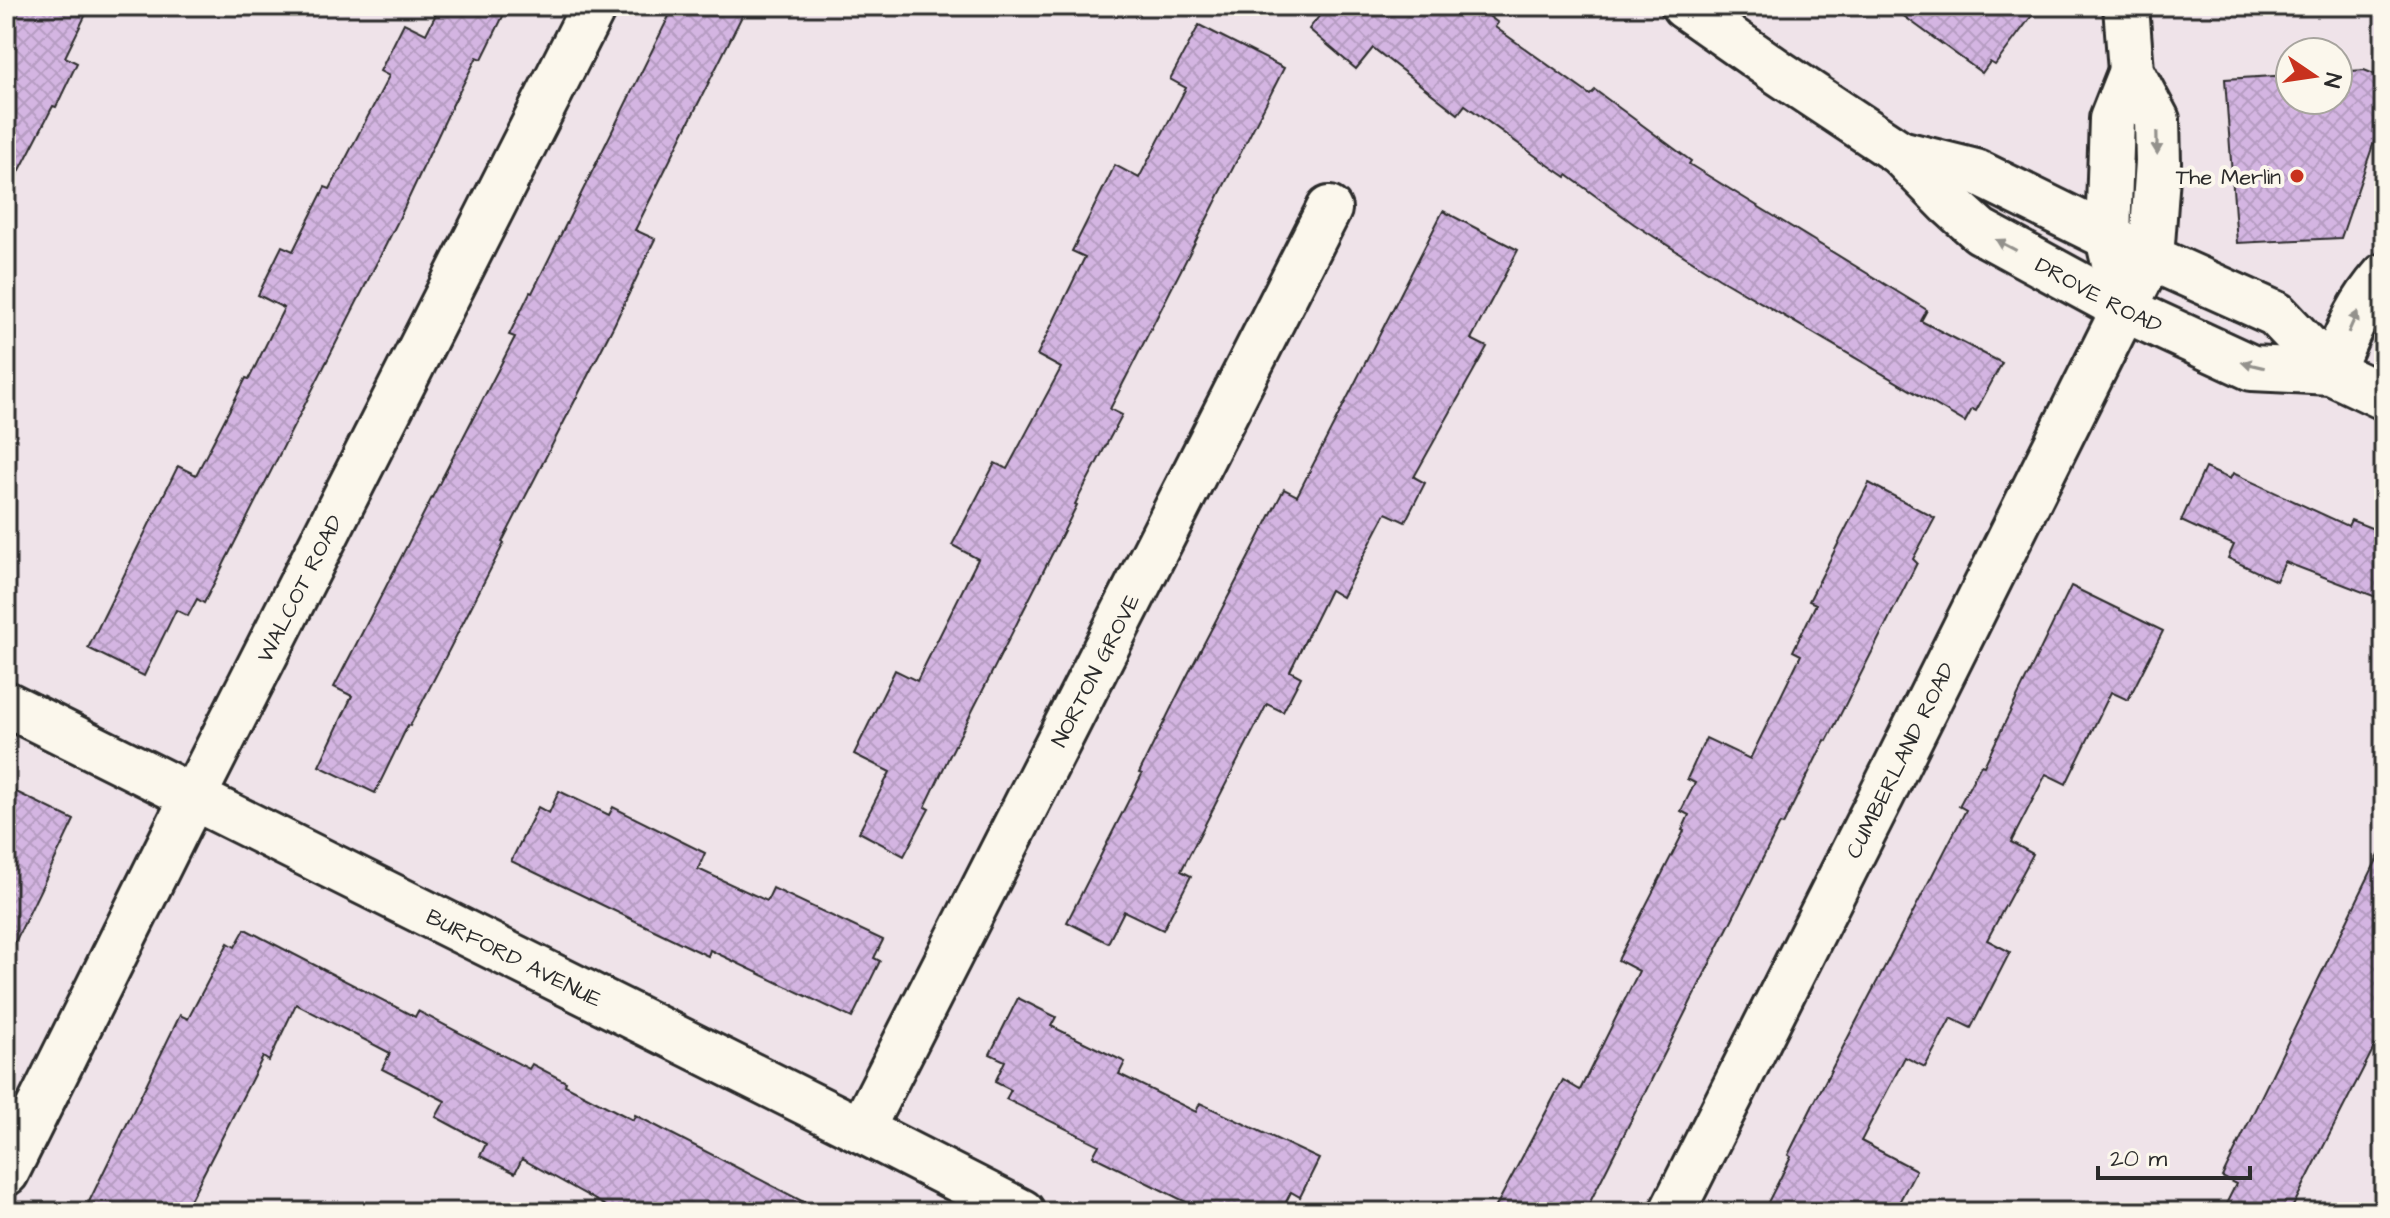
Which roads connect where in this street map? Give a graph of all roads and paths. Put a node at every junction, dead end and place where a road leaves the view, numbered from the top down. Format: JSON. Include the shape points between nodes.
{"nodes":[{"id":1,"x":594,"y":6,"type":"edge"},
{"id":2,"x":1684,"y":6,"type":"edge"},
{"id":3,"x":2126,"y":6,"type":"edge"},
{"id":4,"x":2131,"y":71,"type":"junction"},
{"id":5,"x":1900,"y":153,"type":"junction"},
{"id":6,"x":1329,"y":209,"type":"dead end"},
{"id":7,"x":2108,"y":237,"type":"junction"},
{"id":8,"x":2151,"y":258,"type":"junction"},
{"id":9,"x":2384,"y":276,"type":"edge"},
{"id":10,"x":2124,"y":309,"type":"junction"},
{"id":11,"x":2331,"y":372,"type":"junction"},
{"id":12,"x":2384,"y":397,"type":"edge"},
{"id":13,"x":6,"y":704,"type":"edge"},
{"id":14,"x":193,"y":799,"type":"junction"},
{"id":15,"x":861,"y":1130,"type":"junction"},
{"id":16,"x":6,"y":1173,"type":"edge"},
{"id":17,"x":1022,"y":1212,"type":"edge"},
{"id":18,"x":1672,"y":1212,"type":"edge"}],
"edges":[{"from":1,"to":14,"type":"street","name":"WALCOT ROAD"},
{"from":2,"to":5,"type":"street","name":"DROVE ROAD"},
{"from":3,"to":4,"type":"street"},
{"from":4,"to":7,"type":"street","via":[[2112,119]]},
{"from":4,"to":8,"type":"street","one_way":true,"via":[[2157,120]]},
{"from":5,"to":7,"type":"street","name":"DROVE ROAD","via":[[1976,172]]},
{"from":10,"to":5,"type":"street","name":"DROVE ROAD","one_way":true,"via":[[1980,231]]},
{"from":6,"to":15,"type":"street","name":"NORTON GROVE"},
{"from":7,"to":8,"type":"street","name":"DROVE ROAD"},
{"from":7,"to":10,"type":"street"},
{"from":8,"to":10,"type":"street","name":"CUMBERLAND ROAD"},
{"from":8,"to":11,"type":"street","name":"DROVE ROAD","via":[[2276,314]]},
{"from":11,"to":9,"type":"street","one_way":true,"via":[[2358,309]]},
{"from":11,"to":10,"type":"street","name":"DROVE ROAD","one_way":true,"via":[[2252,368]]},
{"from":10,"to":18,"type":"street","name":"CUMBERLAND ROAD"},
{"from":11,"to":12,"type":"street","name":"DROVE ROAD"},
{"from":13,"to":14,"type":"street","name":"BURFORD AVENUE"},
{"from":14,"to":15,"type":"street","name":"BURFORD AVENUE"},
{"from":14,"to":16,"type":"street","name":"WALCOT ROAD"},
{"from":15,"to":17,"type":"street","name":"BURFORD AVENUE"}]}
